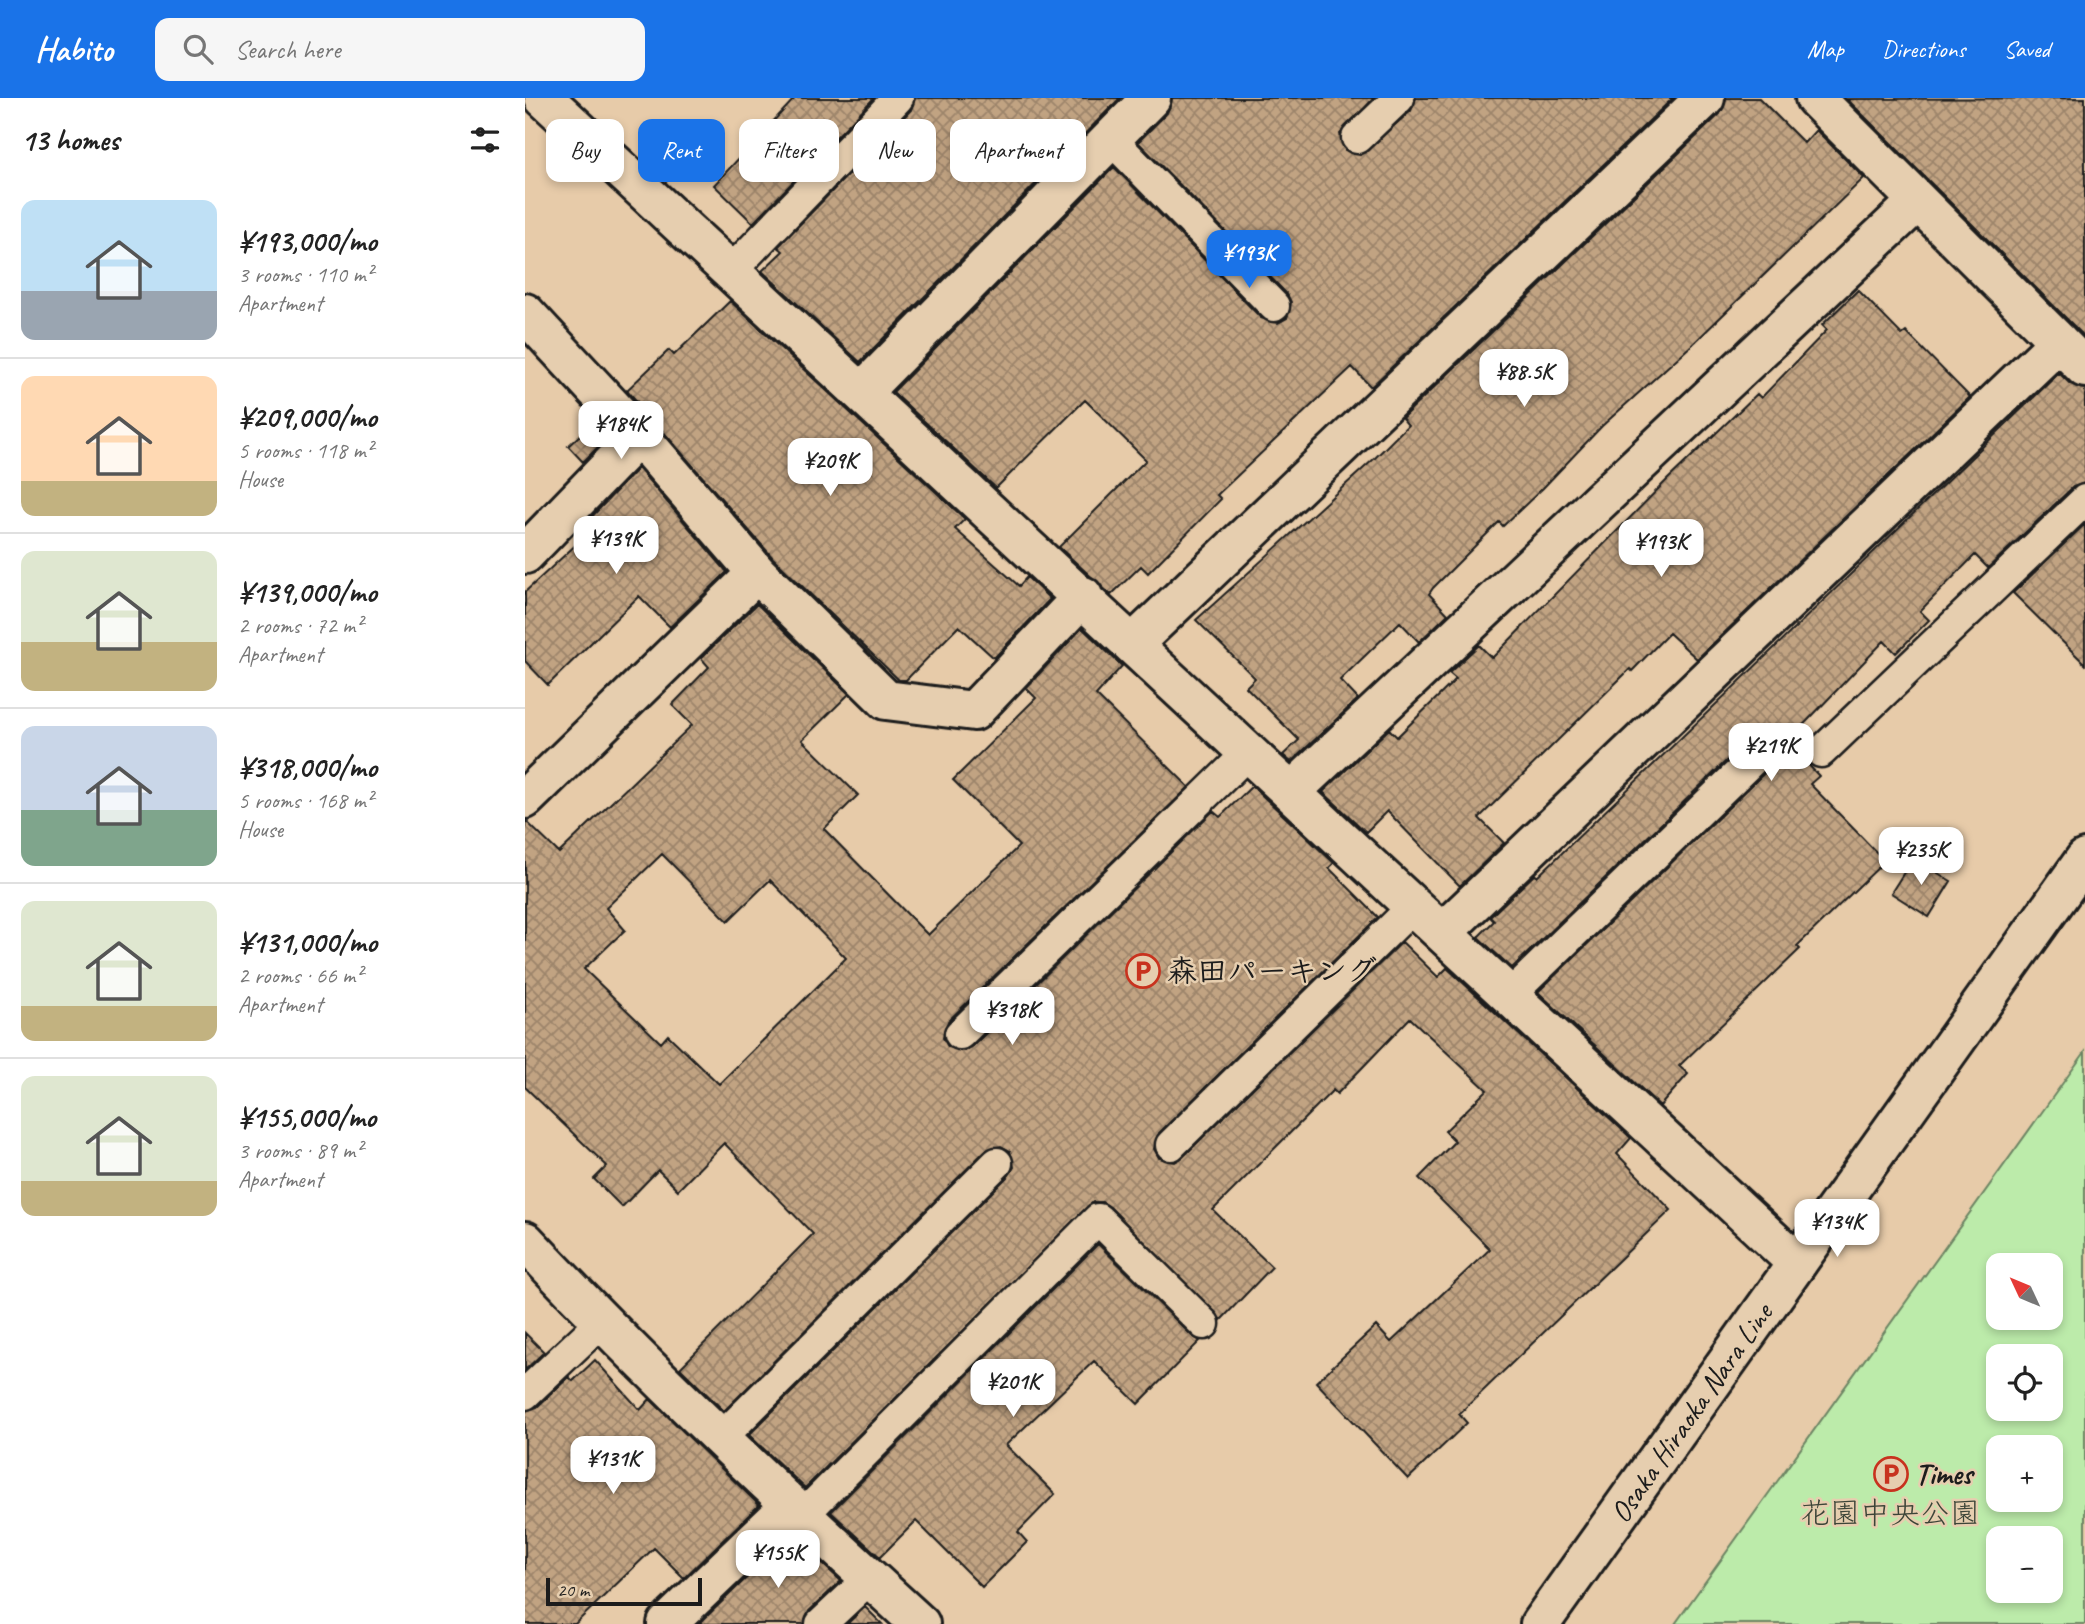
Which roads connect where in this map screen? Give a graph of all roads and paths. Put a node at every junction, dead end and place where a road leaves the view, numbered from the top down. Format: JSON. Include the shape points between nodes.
{"nodes":[{"id":1,"x":544,"y":98,"type":"edge"},
{"id":2,"x":898,"y":98,"type":"edge"},
{"id":3,"x":1151,"y":98,"type":"edge"},
{"id":4,"x":1399,"y":98,"type":"edge"},
{"id":5,"x":1705,"y":98,"type":"edge"},
{"id":6,"x":1815,"y":98,"type":"edge"},
{"id":7,"x":1357,"y":138,"type":"dead end"},
{"id":8,"x":1111,"y":139,"type":"junction"},
{"id":9,"x":1918,"y":201,"type":"junction"},
{"id":10,"x":732,"y":270,"type":"junction"},
{"id":11,"x":1274,"y":306,"type":"dead end"},
{"id":12,"x":525,"y":313,"type":"edge"},
{"id":13,"x":2072,"y":355,"type":"edge"},
{"id":14,"x":863,"y":391,"type":"junction"},
{"id":15,"x":639,"y":436,"type":"junction"},
{"id":16,"x":2085,"y":500,"type":"edge"},
{"id":17,"x":525,"y":554,"type":"edge"},
{"id":18,"x":757,"y":573,"type":"junction"},
{"id":19,"x":1083,"y":596,"type":"junction"},
{"id":20,"x":1134,"y":643,"type":"junction"},
{"id":21,"x":1767,"y":746,"type":"dead end"},
{"id":22,"x":1249,"y":751,"type":"junction"},
{"id":23,"x":1821,"y":752,"type":"dead end"},
{"id":24,"x":1292,"y":791,"type":"junction"},
{"id":25,"x":525,"y":799,"type":"edge"},
{"id":26,"x":2085,"y":859,"type":"edge"},
{"id":27,"x":1415,"y":905,"type":"junction"},
{"id":28,"x":1444,"y":931,"type":"junction"},
{"id":29,"x":1511,"y":995,"type":"junction"},
{"id":30,"x":960,"y":1034,"type":"dead end"},
{"id":31,"x":1171,"y":1145,"type":"dead end"},
{"id":32,"x":997,"y":1163,"type":"dead end"},
{"id":33,"x":525,"y":1241,"type":"edge"},
{"id":34,"x":1797,"y":1263,"type":"junction"},
{"id":35,"x":601,"y":1322,"type":"junction"},
{"id":36,"x":1204,"y":1324,"type":"dead end"},
{"id":37,"x":525,"y":1394,"type":"edge"},
{"id":38,"x":720,"y":1439,"type":"junction"},
{"id":39,"x":795,"y":1511,"type":"junction"},
{"id":40,"x":870,"y":1578,"type":"junction"},
{"id":41,"x":667,"y":1624,"type":"edge"},
{"id":42,"x":821,"y":1624,"type":"edge"},
{"id":43,"x":920,"y":1624,"type":"edge"},
{"id":44,"x":1540,"y":1624,"type":"edge"}],
"edges":[{"from":1,"to":10,"type":"street"},
{"from":2,"to":10,"type":"lane"},
{"from":3,"to":8,"type":"street"},
{"from":4,"to":7,"type":"lane"},
{"from":5,"to":20,"type":"street"},
{"from":6,"to":9,"type":"street"},
{"from":8,"to":11,"type":"lane"},
{"from":8,"to":14,"type":"street"},
{"from":9,"to":13,"type":"street"},
{"from":9,"to":24,"type":"street"},
{"from":10,"to":14,"type":"street"},
{"from":12,"to":15,"type":"street"},
{"from":13,"to":28,"type":"street"},
{"from":14,"to":19,"type":"street"},
{"from":15,"to":17,"type":"street"},
{"from":15,"to":18,"type":"street"},
{"from":16,"to":23,"type":"lane"},
{"from":18,"to":19,"type":"street","via":[[887,700],[974,710]]},
{"from":18,"to":25,"type":"street"},
{"from":19,"to":20,"type":"street"},
{"from":20,"to":22,"type":"street"},
{"from":21,"to":29,"type":"lane"},
{"from":22,"to":24,"type":"street"},
{"from":22,"to":30,"type":"lane"},
{"from":24,"to":27,"type":"street"},
{"from":26,"to":34,"type":"street","name":"Osaka Hiraoka Nara Line"},
{"from":27,"to":28,"type":"street"},
{"from":27,"to":31,"type":"lane"},
{"from":28,"to":29,"type":"street"},
{"from":29,"to":34,"type":"street"},
{"from":32,"to":38,"type":"lane"},
{"from":33,"to":35,"type":"street"},
{"from":34,"to":44,"type":"street","name":"Osaka Hiraoka Nara Line"},
{"from":35,"to":37,"type":"lane"},
{"from":35,"to":38,"type":"street"},
{"from":36,"to":39,"type":"lane","via":[[1098,1219]]},
{"from":38,"to":39,"type":"street"},
{"from":39,"to":40,"type":"street"},
{"from":39,"to":41,"type":"street"},
{"from":40,"to":42,"type":"lane"},
{"from":40,"to":43,"type":"street"}]}
